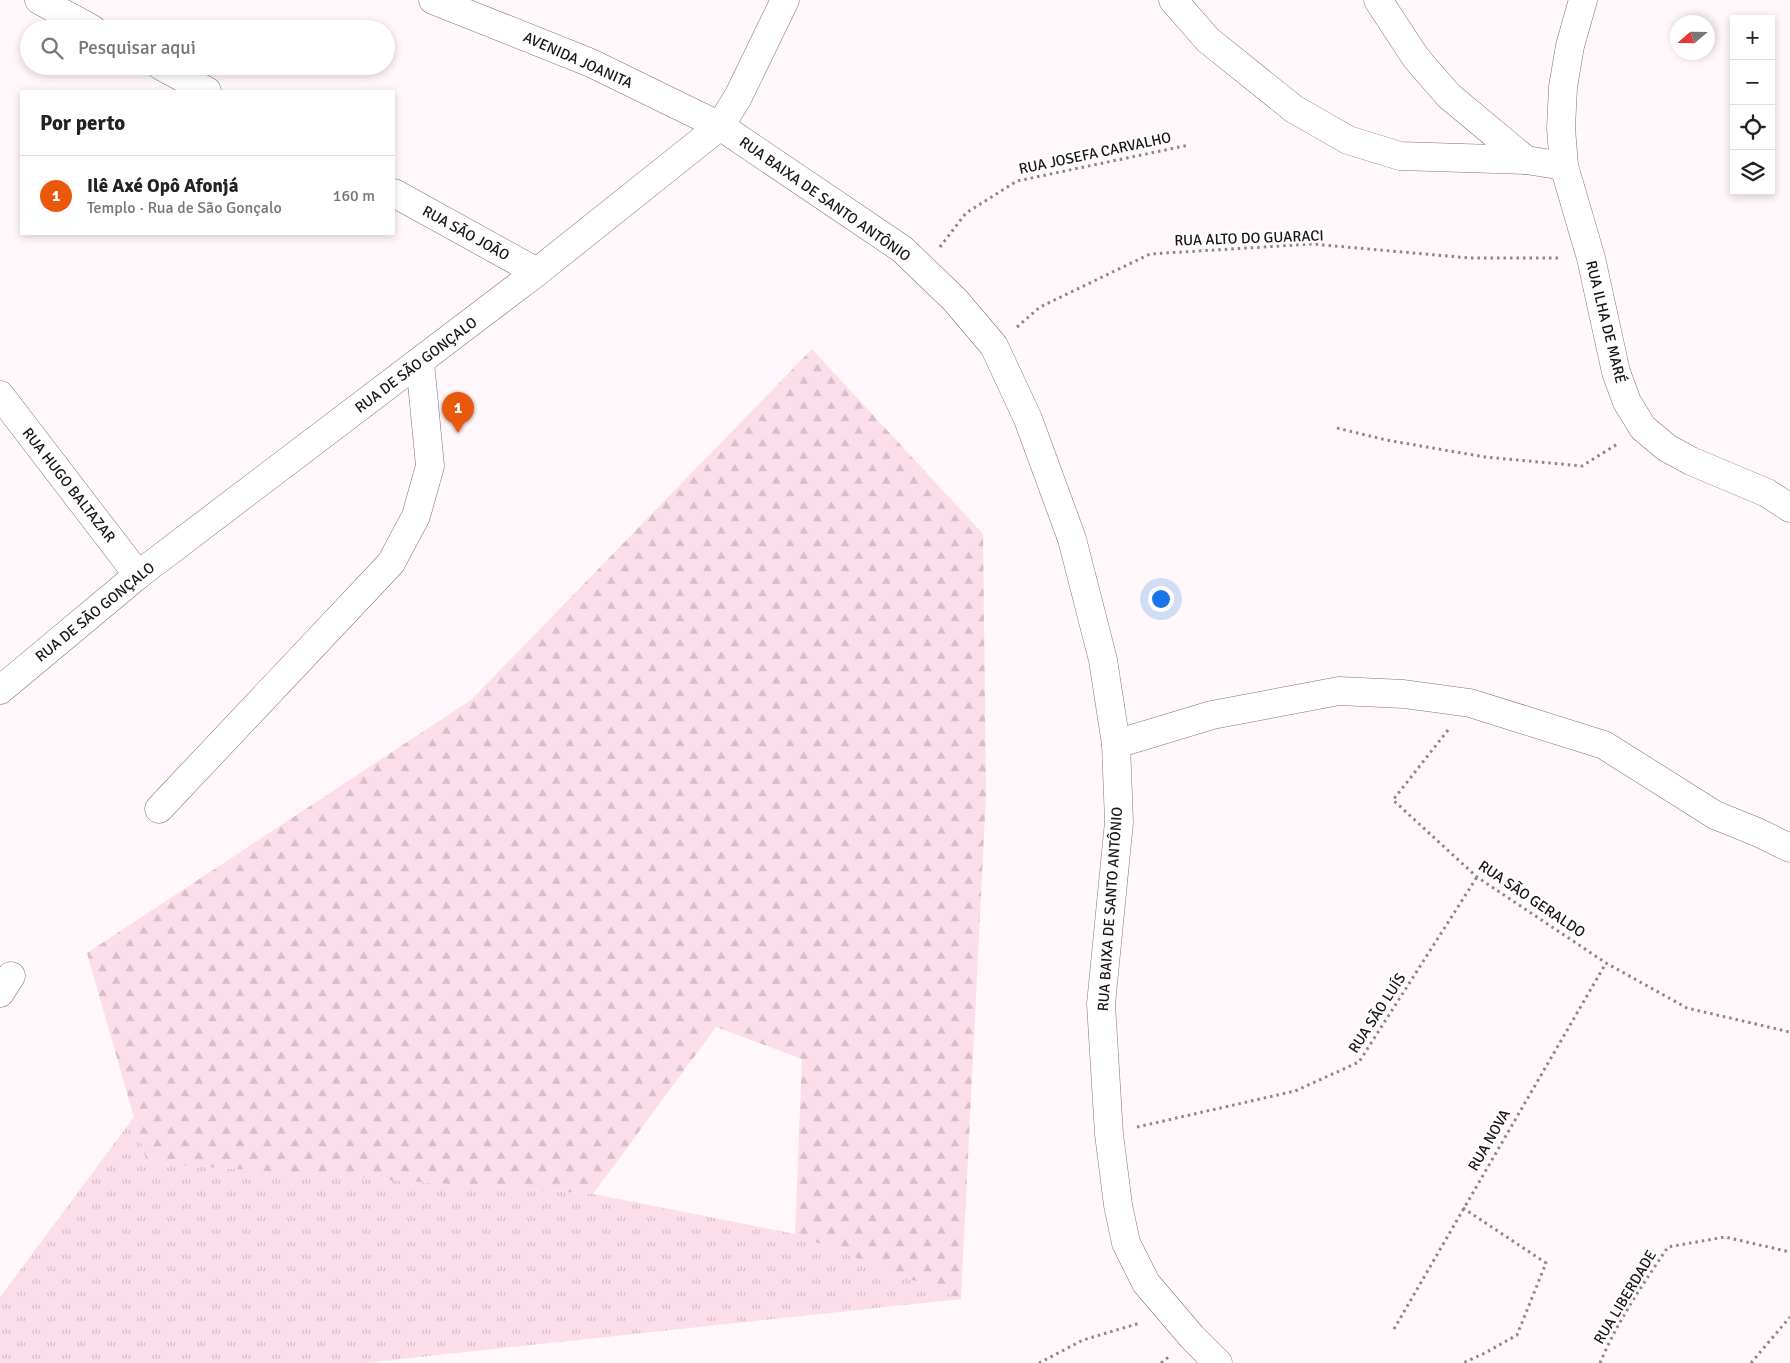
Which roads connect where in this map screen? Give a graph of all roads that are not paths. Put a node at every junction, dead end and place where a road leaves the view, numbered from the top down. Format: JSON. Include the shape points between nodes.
{"nodes":[{"id":1,"x":39,"y":0,"type":"edge"},
{"id":2,"x":433,"y":0,"type":"edge"},
{"id":3,"x":784,"y":0,"type":"edge"},
{"id":4,"x":1173,"y":0,"type":"edge"},
{"id":5,"x":1378,"y":0,"type":"edge"},
{"id":6,"x":1583,"y":0,"type":"edge"},
{"id":7,"x":76,"y":20,"type":"edge"},
{"id":8,"x":178,"y":75,"type":"edge"},
{"id":9,"x":205,"y":90,"type":"edge"},
{"id":10,"x":720,"y":126,"type":"junction"},
{"id":11,"x":1526,"y":160,"type":"junction"},
{"id":12,"x":1564,"y":166,"type":"junction"},
{"id":13,"x":395,"y":195,"type":"edge"},
{"id":14,"x":537,"y":272,"type":"junction"},
{"id":15,"x":420,"y":362,"type":"junction"},
{"id":16,"x":0,"y":395,"type":"edge"},
{"id":17,"x":1790,"y":508,"type":"edge"},
{"id":18,"x":138,"y":575,"type":"junction"},
{"id":19,"x":0,"y":690,"type":"edge"},
{"id":20,"x":1116,"y":744,"type":"junction"},
{"id":21,"x":160,"y":809,"type":"dead end"},
{"id":22,"x":1790,"y":848,"type":"edge"},
{"id":23,"x":1218,"y":1363,"type":"edge"}],
"edges":[{"from":1,"to":7,"type":"street"},
{"from":2,"to":10,"type":"street","name":"AVENIDA JOANITA","via":[[591,63]]},
{"from":3,"to":10,"type":"street","name":"RUA DE SÃO GONÇALO","via":[[738,97]]},
{"from":4,"to":11,"type":"street","via":[[1208,40],[1294,109],[1348,140],[1400,156]]},
{"from":5,"to":11,"type":"street","via":[[1416,58],[1449,96]]},
{"from":6,"to":12,"type":"street","name":"RUA ILHA DE MARÉ","via":[[1563,87],[1561,128]]},
{"from":8,"to":9,"type":"street"},
{"from":10,"to":14,"type":"street","name":"RUA DE SÃO GONÇALO"},
{"from":10,"to":20,"type":"street","name":"RUA BAIXA DE SANTO ANTÔNIO","via":[[902,249],[955,300],[994,346],[1028,419],[1072,539],[1103,660]]},
{"from":11,"to":12,"type":"street"},
{"from":12,"to":17,"type":"street","name":"RUA ILHA DE MARÉ","via":[[1591,258],[1616,372],[1627,402],[1643,428],[1667,448],[1767,493]]},
{"from":13,"to":14,"type":"street","name":"RUA SÃO JOÃO"},
{"from":14,"to":15,"type":"street","name":"RUA DE SÃO GONÇALO"},
{"from":15,"to":18,"type":"street","name":"RUA DE SÃO GONÇALO"},
{"from":15,"to":21,"type":"street","via":[[430,466],[416,516],[390,563]]},
{"from":16,"to":18,"type":"street","name":"RUA HUGO BALTAZAR"},
{"from":18,"to":19,"type":"street","name":"RUA DE SÃO GONÇALO"},
{"from":20,"to":22,"type":"street","via":[[1212,715],[1339,690],[1470,703],[1604,745],[1716,816]]},
{"from":20,"to":23,"type":"street","name":"RUA BAIXA DE SANTO ANTÔNIO","via":[[1120,822],[1101,1004],[1109,1134],[1118,1205],[1126,1243],[1146,1283]]}]}
